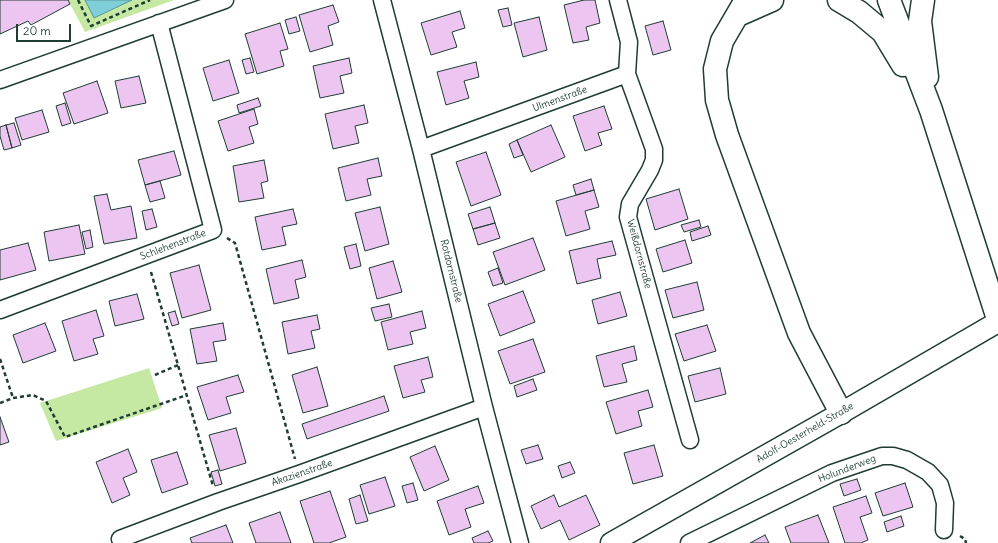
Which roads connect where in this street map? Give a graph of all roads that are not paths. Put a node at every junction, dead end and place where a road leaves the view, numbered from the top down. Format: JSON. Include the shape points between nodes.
{"nodes":[{"id":1,"x":225,"y":0,"type":"edge"},
{"id":2,"x":382,"y":0,"type":"edge"},
{"id":3,"x":618,"y":0,"type":"edge"},
{"id":4,"x":772,"y":0,"type":"edge"},
{"id":5,"x":839,"y":0,"type":"edge"},
{"id":6,"x":888,"y":0,"type":"edge"},
{"id":7,"x":923,"y":0,"type":"edge"},
{"id":8,"x":742,"y":8,"type":"edge"},
{"id":9,"x":159,"y":23,"type":"junction"},
{"id":10,"x":627,"y":74,"type":"junction"},
{"id":11,"x":0,"y":80,"type":"edge"},
{"id":12,"x":931,"y":110,"type":"junction"},
{"id":13,"x":421,"y":149,"type":"junction"},
{"id":14,"x":0,"y":310,"type":"edge"},
{"id":15,"x":998,"y":321,"type":"edge"},
{"id":16,"x":484,"y":407,"type":"junction"},
{"id":17,"x":841,"y":413,"type":"junction"},
{"id":18,"x":690,"y":440,"type":"dead end"},
{"id":19,"x":944,"y":530,"type":"dead end"},
{"id":20,"x":120,"y":539,"type":"dead end"},
{"id":21,"x":520,"y":543,"type":"edge"},
{"id":22,"x":611,"y":543,"type":"edge"},
{"id":23,"x":689,"y":543,"type":"edge"}],
"edges":[{"from":1,"to":9,"type":"street"},
{"from":2,"to":13,"type":"street","name":"Rotdornstraße"},
{"from":3,"to":10,"type":"street","via":[[629,42]]},
{"from":4,"to":8,"type":"main road"},
{"from":5,"to":12,"type":"main road","via":[[859,12],[883,32]]},
{"from":6,"to":12,"type":"main road"},
{"from":7,"to":12,"type":"main road","via":[[920,21]]},
{"from":8,"to":17,"type":"main road","via":[[722,41],[715,69],[717,100],[727,136],[799,333]]},
{"from":9,"to":11,"type":"street"},
{"from":9,"to":14,"type":"street","name":"Schlehenstraße","via":[[213,230]]},
{"from":10,"to":13,"type":"street","name":"Ulmenstraße"},
{"from":10,"to":18,"type":"street","name":"Weißdornstraße","via":[[654,149],[654,160],[630,204],[628,217]]},
{"from":12,"to":15,"type":"main road"},
{"from":13,"to":16,"type":"street","name":"Rotdornstraße"},
{"from":15,"to":17,"type":"street","name":"Adolf-Oesterheld-Straße"},
{"from":16,"to":20,"type":"street","name":"Akazienstraße"},
{"from":16,"to":21,"type":"street","name":"Rotdornstraße"},
{"from":17,"to":22,"type":"street","name":"Adolf-Oesterheld-Straße"},
{"from":19,"to":23,"type":"street","name":"Holunderweg","via":[[945,503],[940,485],[928,472],[907,460],[882,456],[832,473]]}]}
